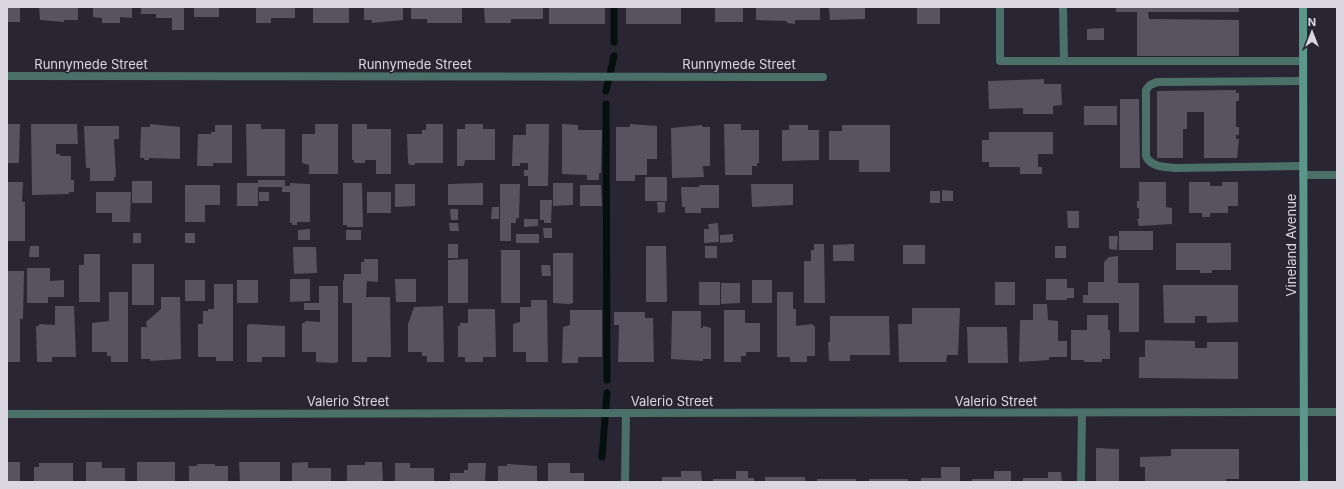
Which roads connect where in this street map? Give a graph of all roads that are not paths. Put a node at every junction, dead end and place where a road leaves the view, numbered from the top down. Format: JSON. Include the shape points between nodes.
{"nodes":[{"id":1,"x":1000,"y":7,"type":"edge"},
{"id":2,"x":1063,"y":7,"type":"edge"},
{"id":3,"x":1303,"y":7,"type":"edge"},
{"id":4,"x":1064,"y":61,"type":"junction"},
{"id":5,"x":1303,"y":61,"type":"junction"},
{"id":6,"x":7,"y":76,"type":"edge"},
{"id":7,"x":823,"y":77,"type":"dead end"},
{"id":8,"x":1304,"y":81,"type":"junction"},
{"id":9,"x":1303,"y":166,"type":"junction"},
{"id":10,"x":1304,"y":175,"type":"junction"},
{"id":11,"x":1337,"y":175,"type":"edge"},
{"id":12,"x":1304,"y":411,"type":"junction"},
{"id":13,"x":1082,"y":412,"type":"junction"},
{"id":14,"x":1337,"y":412,"type":"edge"},
{"id":15,"x":626,"y":413,"type":"junction"},
{"id":16,"x":7,"y":414,"type":"edge"},
{"id":17,"x":625,"y":482,"type":"edge"},
{"id":18,"x":1082,"y":482,"type":"edge"},
{"id":19,"x":1304,"y":482,"type":"edge"}],
"edges":[{"from":1,"to":4,"type":"street","via":[[1000,61]]},
{"from":2,"to":4,"type":"street"},
{"from":3,"to":5,"type":"main road","name":"Vineland Avenue"},
{"from":4,"to":5,"type":"street"},
{"from":5,"to":8,"type":"main road","name":"Vineland Avenue"},
{"from":6,"to":7,"type":"street","name":"Runnymede Street"},
{"from":8,"to":9,"type":"main road","name":"Vineland Avenue"},
{"from":8,"to":9,"type":"street","via":[[1157,82],[1146,90],[1146,156],[1149,162],[1176,168]]},
{"from":9,"to":10,"type":"main road","name":"Vineland Avenue"},
{"from":10,"to":11,"type":"street"},
{"from":10,"to":12,"type":"main road","name":"Vineland Avenue"},
{"from":12,"to":13,"type":"street","name":"Valerio Street"},
{"from":12,"to":14,"type":"street","name":"Valerio Street"},
{"from":12,"to":19,"type":"main road","name":"Vineland Avenue"},
{"from":13,"to":15,"type":"street","name":"Valerio Street"},
{"from":13,"to":18,"type":"street"},
{"from":15,"to":16,"type":"street","name":"Valerio Street"},
{"from":15,"to":17,"type":"street"}]}
